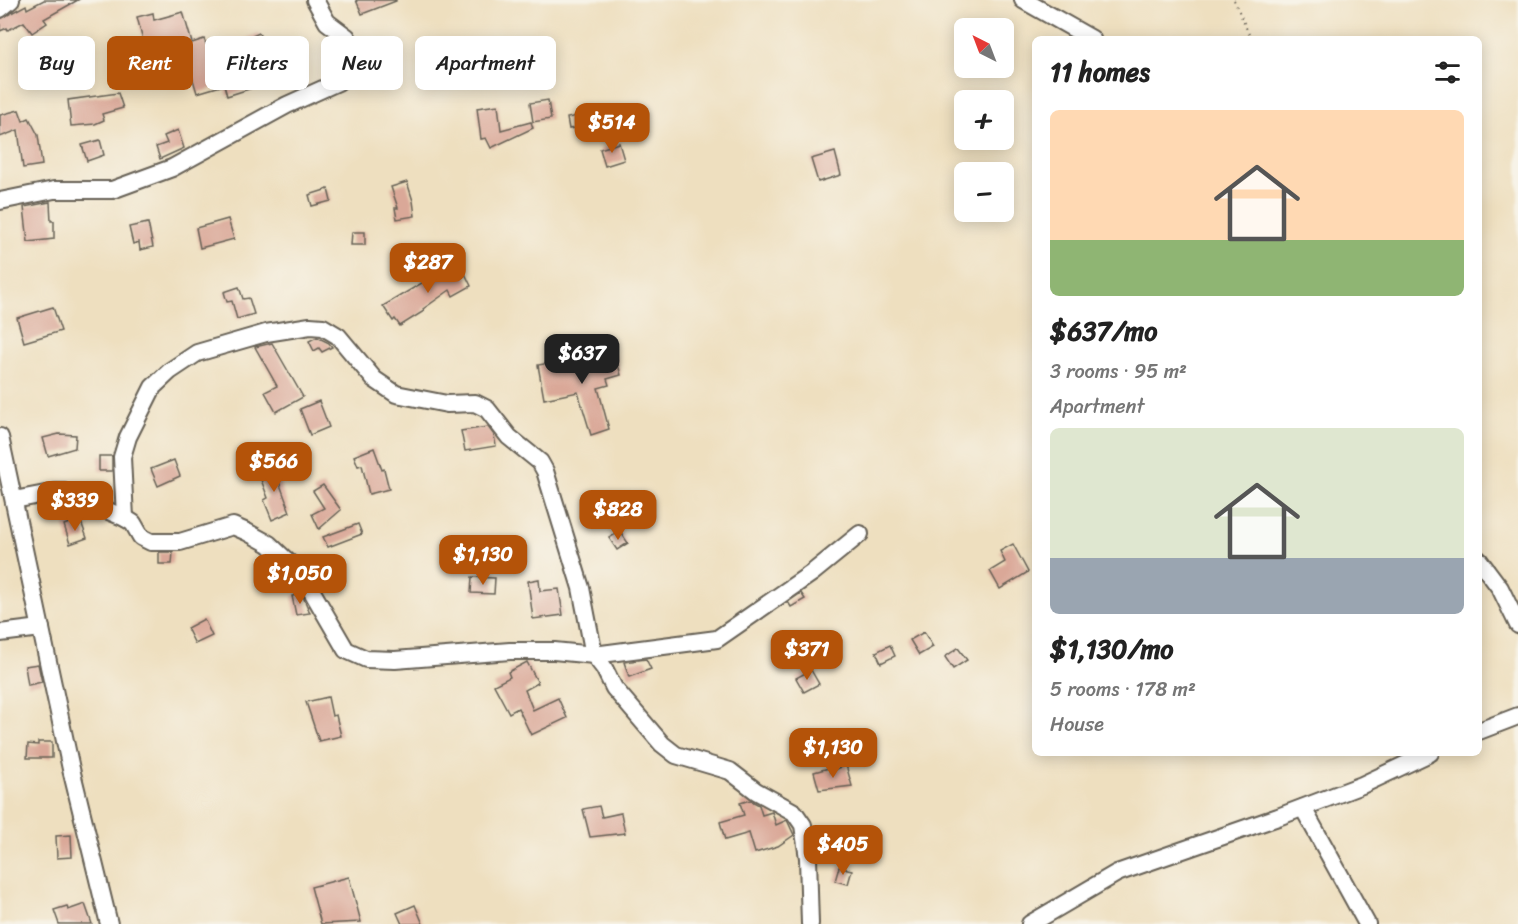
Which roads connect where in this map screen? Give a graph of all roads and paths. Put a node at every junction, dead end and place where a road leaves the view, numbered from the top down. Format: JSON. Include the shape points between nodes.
{"nodes":[{"id":1,"x":11,"y":0,"type":"edge"},
{"id":2,"x":315,"y":0,"type":"edge"},
{"id":3,"x":1023,"y":0,"type":"edge"},
{"id":4,"x":1234,"y":0,"type":"edge"},
{"id":5,"x":0,"y":9,"type":"edge"},
{"id":6,"x":1087,"y":36,"type":"edge"},
{"id":7,"x":1250,"y":36,"type":"edge"},
{"id":8,"x":0,"y":201,"type":"edge"},
{"id":9,"x":0,"y":437,"type":"edge"},
{"id":10,"x":14,"y":500,"type":"junction"},
{"id":11,"x":125,"y":518,"type":"junction"},
{"id":12,"x":860,"y":534,"type":"dead end"},
{"id":13,"x":1482,"y":564,"type":"edge"},
{"id":14,"x":1518,"y":625,"type":"edge"},
{"id":15,"x":41,"y":628,"type":"junction"},
{"id":16,"x":0,"y":633,"type":"edge"},
{"id":17,"x":594,"y":655,"type":"junction"},
{"id":18,"x":1518,"y":716,"type":"edge"},
{"id":19,"x":1482,"y":730,"type":"edge"},
{"id":20,"x":1424,"y":756,"type":"edge"},
{"id":21,"x":1303,"y":808,"type":"junction"},
{"id":22,"x":110,"y":924,"type":"edge"},
{"id":23,"x":810,"y":924,"type":"edge"},
{"id":24,"x":1030,"y":924,"type":"edge"},
{"id":25,"x":1367,"y":924,"type":"edge"}],
"edges":[{"from":1,"to":5,"type":"street"},
{"from":2,"to":8,"type":"street","via":[[327,22],[347,36],[356,58],[352,69],[338,82],[287,105],[172,168],[112,190],[54,190]]},
{"from":3,"to":6,"type":"street"},
{"from":4,"to":7,"type":"path"},
{"from":9,"to":10,"type":"street"},
{"from":10,"to":11,"type":"street","via":[[62,490]]},
{"from":10,"to":15,"type":"street"},
{"from":11,"to":17,"type":"street","via":[[141,537],[151,542],[180,542],[233,526],[262,540],[303,576],[346,650],[366,659],[510,651]]},
{"from":11,"to":17,"type":"street","via":[[122,457],[128,436],[153,387],[197,353],[266,333],[322,327],[338,336],[389,391],[447,404],[475,403],[487,409],[509,437],[540,462],[581,588]]},
{"from":12,"to":17,"type":"street","via":[[812,573],[717,639]]},
{"from":13,"to":14,"type":"street","via":[[1500,588]]},
{"from":15,"to":16,"type":"street"},
{"from":15,"to":22,"type":"street","via":[[71,770]]},
{"from":17,"to":23,"type":"street","via":[[614,688],[676,755],[730,771],[756,791],[795,812],[805,835]]},
{"from":18,"to":19,"type":"street"},
{"from":20,"to":21,"type":"street"},
{"from":21,"to":24,"type":"street","via":[[1117,873]]},
{"from":21,"to":25,"type":"street"}]}
